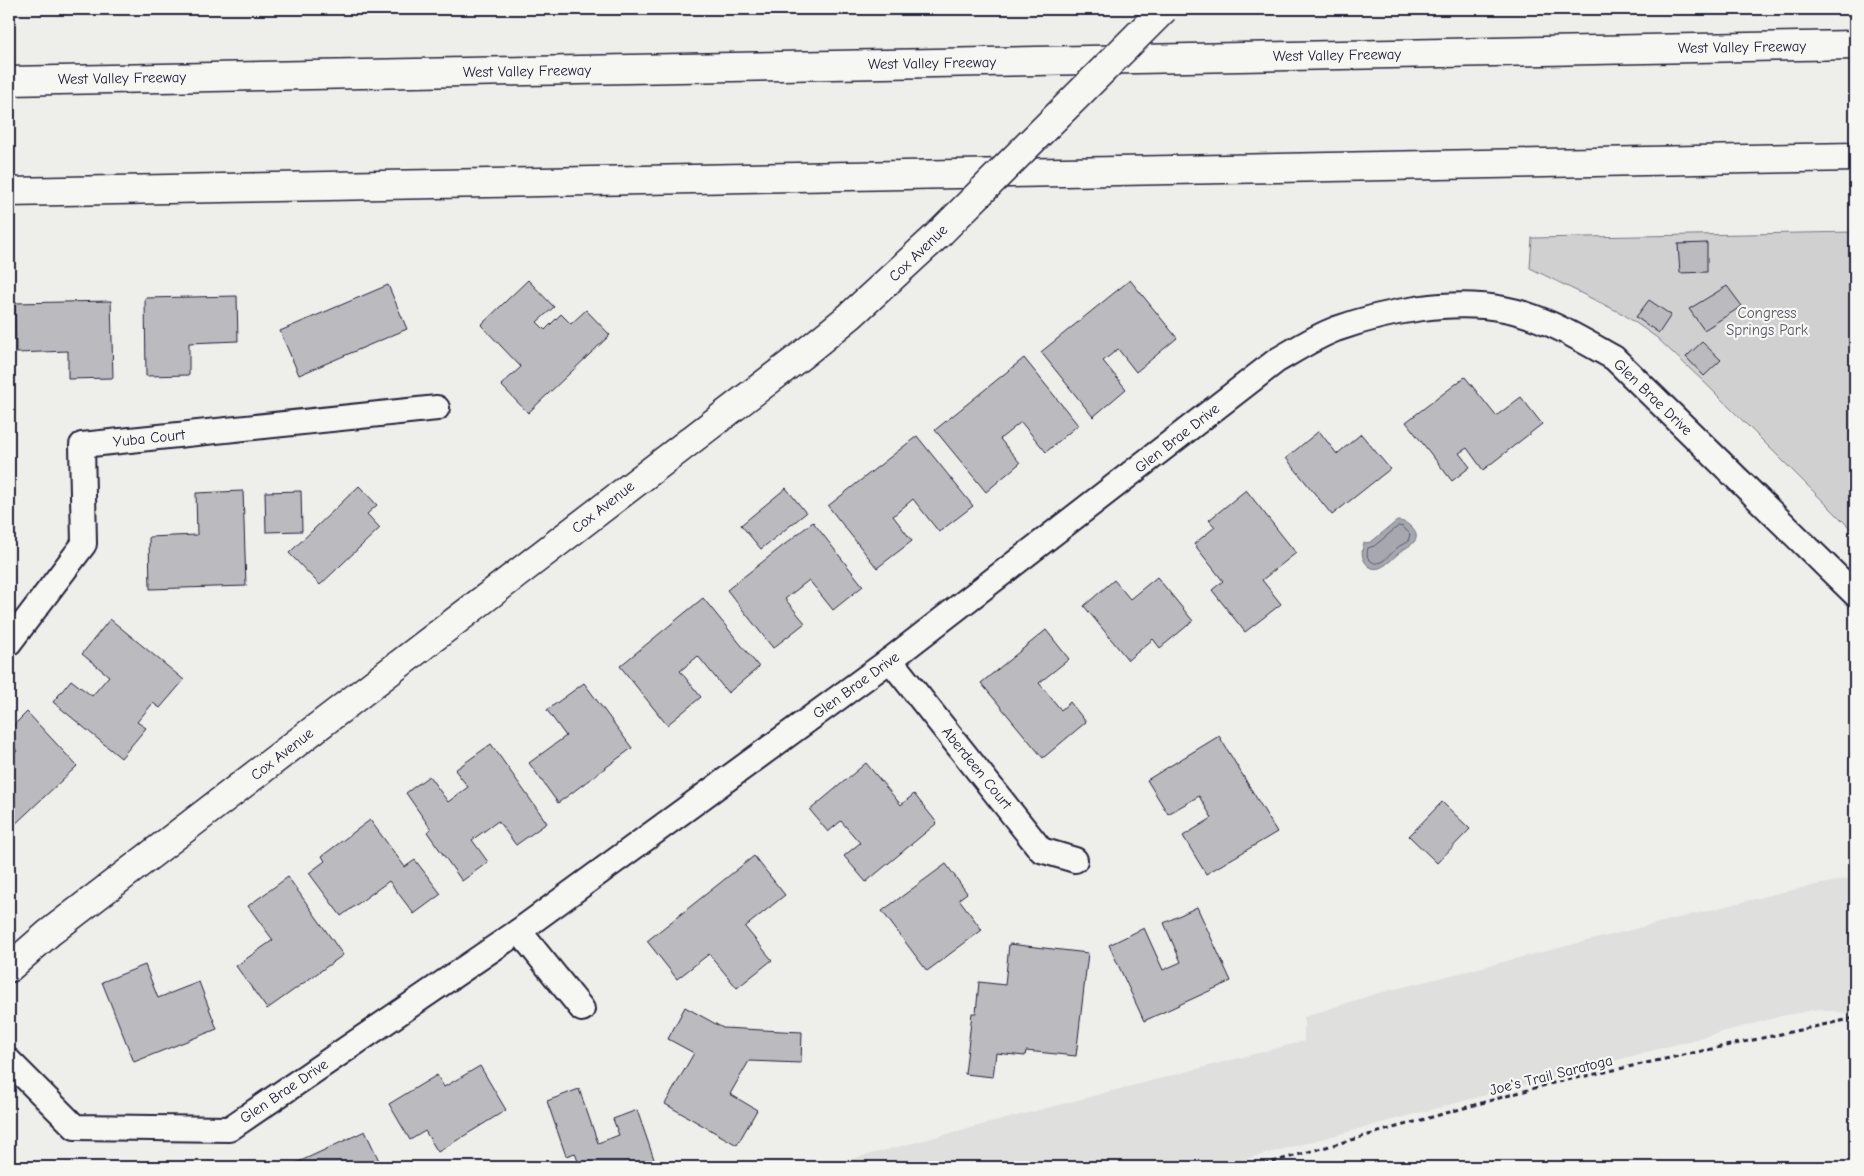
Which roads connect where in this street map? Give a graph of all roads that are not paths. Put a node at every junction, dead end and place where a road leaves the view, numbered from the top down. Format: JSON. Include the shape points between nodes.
{"nodes":[{"id":1,"x":1164,"y":9,"type":"edge"},
{"id":2,"x":1855,"y":45,"type":"edge"},
{"id":3,"x":9,"y":81,"type":"edge"},
{"id":4,"x":1855,"y":157,"type":"edge"},
{"id":5,"x":9,"y":192,"type":"edge"},
{"id":6,"x":437,"y":408,"type":"dead end"},
{"id":7,"x":1855,"y":594,"type":"edge"},
{"id":8,"x":9,"y":643,"type":"edge"},
{"id":9,"x":890,"y":660,"type":"junction"},
{"id":10,"x":1075,"y":860,"type":"dead end"},
{"id":11,"x":519,"y":931,"type":"junction"},
{"id":12,"x":9,"y":968,"type":"edge"},
{"id":13,"x":582,"y":1009,"type":"dead end"},
{"id":14,"x":9,"y":1061,"type":"edge"}],
"edges":[{"from":1,"to":12,"type":"main road","name":"Cox Avenue","bridge":true,"via":[[939,234],[850,316],[49,933]]},
{"from":2,"to":3,"type":"main road","name":"West Valley Freeway"},
{"from":4,"to":5,"type":"main road"},
{"from":6,"to":8,"type":"street","name":"Yuba Court","via":[[82,445],[84,544]]},
{"from":7,"to":9,"type":"street","name":"Glen Brae Drive","via":[[1614,358],[1541,321],[1504,309],[1463,305],[1392,312],[1335,330],[1276,360]]},
{"from":9,"to":10,"type":"street","name":"Aberdeen Court","via":[[1042,850]]},
{"from":9,"to":11,"type":"street","name":"Glen Brae Drive"},
{"from":11,"to":13,"type":"street"},
{"from":11,"to":14,"type":"street","name":"Glen Brae Drive","via":[[229,1129],[75,1127]]}]}
